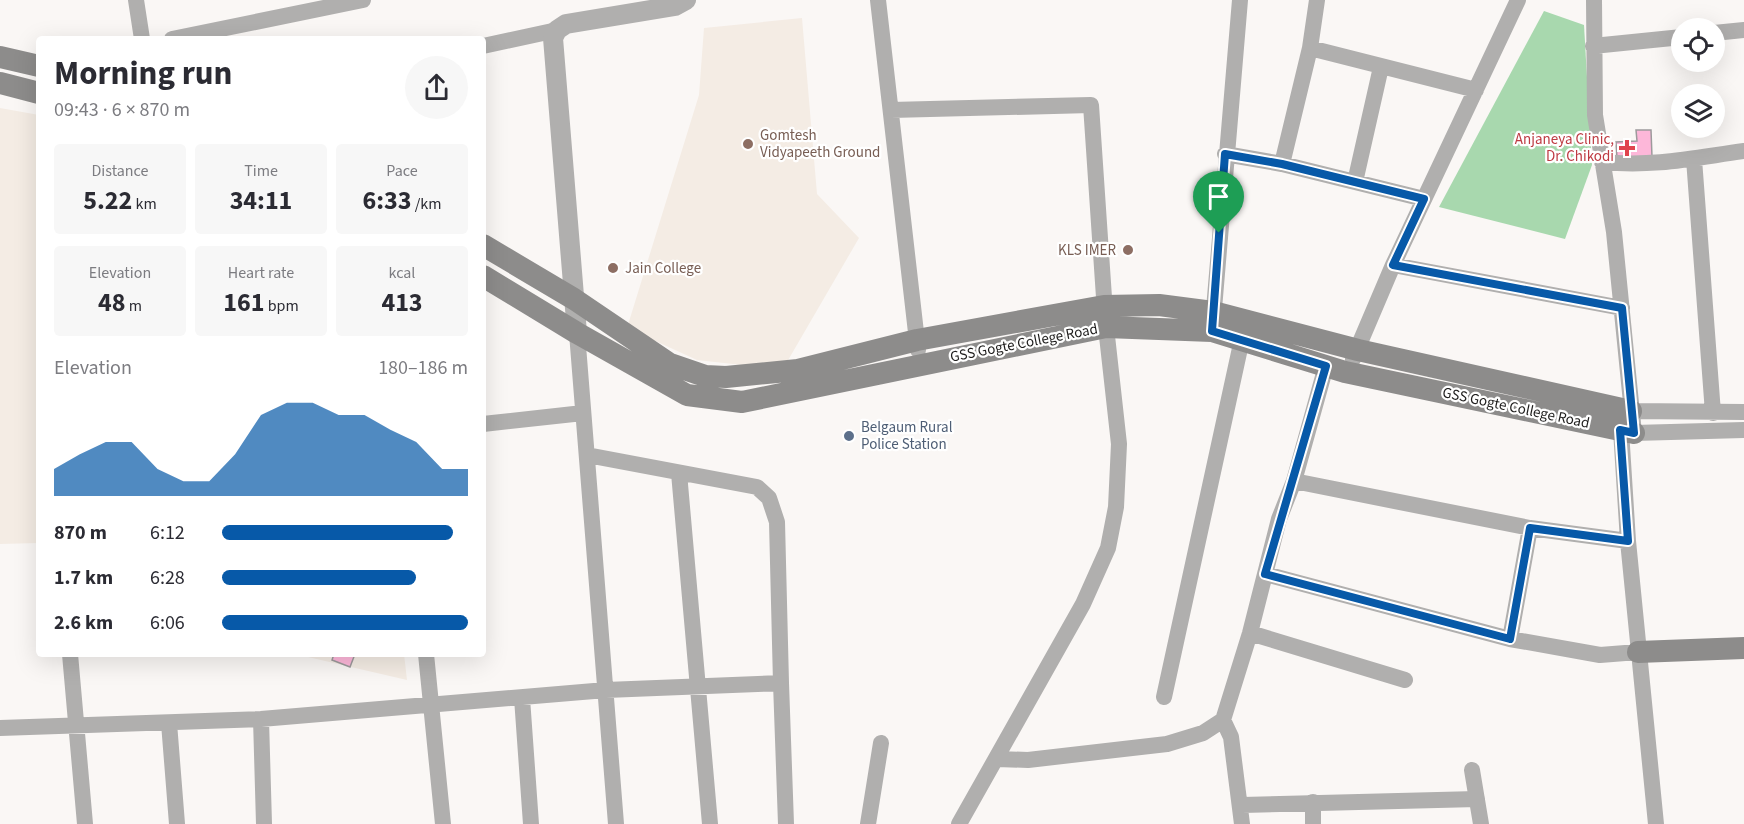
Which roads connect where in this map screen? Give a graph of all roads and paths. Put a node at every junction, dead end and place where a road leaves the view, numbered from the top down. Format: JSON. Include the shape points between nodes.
{"nodes":[{"id":1,"x":136,"y":0,"type":"edge"},
{"id":2,"x":363,"y":0,"type":"edge"},
{"id":3,"x":686,"y":0,"type":"edge"},
{"id":4,"x":878,"y":0,"type":"edge"},
{"id":5,"x":1240,"y":0,"type":"edge"},
{"id":6,"x":1317,"y":0,"type":"edge"},
{"id":7,"x":1518,"y":0,"type":"edge"},
{"id":8,"x":1594,"y":0,"type":"edge"},
{"id":9,"x":557,"y":30,"type":"junction"},
{"id":10,"x":1744,"y":30,"type":"edge"},
{"id":11,"x":1725,"y":32,"type":"edge"},
{"id":12,"x":142,"y":36,"type":"edge"},
{"id":13,"x":187,"y":36,"type":"edge"},
{"id":14,"x":1671,"y":38,"type":"edge"},
{"id":15,"x":486,"y":45,"type":"edge"},
{"id":16,"x":1593,"y":46,"type":"junction"},
{"id":17,"x":1310,"y":48,"type":"junction"},
{"id":18,"x":0,"y":57,"type":"edge"},
{"id":19,"x":36,"y":65,"type":"edge"},
{"id":20,"x":1381,"y":67,"type":"junction"},
{"id":21,"x":0,"y":83,"type":"edge"},
{"id":22,"x":1476,"y":90,"type":"junction"},
{"id":23,"x":36,"y":92,"type":"edge"},
{"id":24,"x":891,"y":110,"type":"junction"},
{"id":25,"x":1744,"y":151,"type":"edge"},
{"id":26,"x":1225,"y":154,"type":"junction"},
{"id":27,"x":1694,"y":159,"type":"junction"},
{"id":28,"x":1602,"y":162,"type":"junction"},
{"id":29,"x":1282,"y":164,"type":"junction"},
{"id":30,"x":1355,"y":182,"type":"junction"},
{"id":31,"x":1424,"y":199,"type":"junction"},
{"id":32,"x":486,"y":247,"type":"edge"},
{"id":33,"x":1393,"y":265,"type":"junction"},
{"id":34,"x":486,"y":278,"type":"edge"},
{"id":35,"x":574,"y":298,"type":"junction"},
{"id":36,"x":1622,"y":308,"type":"junction"},
{"id":37,"x":1105,"y":316,"type":"junction"},
{"id":38,"x":1213,"y":321,"type":"junction"},
{"id":39,"x":577,"y":333,"type":"junction"},
{"id":40,"x":1242,"y":339,"type":"junction"},
{"id":41,"x":917,"y":340,"type":"junction"},
{"id":42,"x":1358,"y":350,"type":"junction"},
{"id":43,"x":920,"y":363,"type":"junction"},
{"id":44,"x":1336,"y":369,"type":"junction"},
{"id":45,"x":765,"y":374,"type":"junction"},
{"id":46,"x":769,"y":396,"type":"junction"},
{"id":47,"x":1744,"y":412,"type":"edge"},
{"id":48,"x":583,"y":413,"type":"junction"},
{"id":49,"x":1713,"y":413,"type":"junction"},
{"id":50,"x":486,"y":424,"type":"edge"},
{"id":51,"x":1628,"y":425,"type":"junction"},
{"id":52,"x":1744,"y":430,"type":"edge"},
{"id":53,"x":587,"y":455,"type":"junction"},
{"id":54,"x":679,"y":473,"type":"junction"},
{"id":55,"x":1293,"y":481,"type":"junction"},
{"id":56,"x":1530,"y":528,"type":"junction"},
{"id":57,"x":1628,"y":541,"type":"junction"},
{"id":58,"x":1265,"y":574,"type":"junction"},
{"id":59,"x":1250,"y":633,"type":"junction"},
{"id":60,"x":1510,"y":639,"type":"junction"},
{"id":61,"x":1744,"y":648,"type":"edge"},
{"id":62,"x":1638,"y":652,"type":"junction"},
{"id":63,"x":70,"y":657,"type":"edge"},
{"id":64,"x":426,"y":657,"type":"edge"},
{"id":65,"x":1405,"y":680,"type":"dead end"},
{"id":66,"x":781,"y":683,"type":"junction"},
{"id":67,"x":697,"y":685,"type":"junction"},
{"id":68,"x":606,"y":690,"type":"junction"},
{"id":69,"x":522,"y":698,"type":"junction"},
{"id":70,"x":1164,"y":698,"type":"dead end"},
{"id":71,"x":433,"y":706,"type":"junction"},
{"id":72,"x":261,"y":719,"type":"junction"},
{"id":73,"x":1223,"y":720,"type":"junction"},
{"id":74,"x":169,"y":723,"type":"junction"},
{"id":75,"x":76,"y":724,"type":"junction"},
{"id":76,"x":0,"y":728,"type":"edge"},
{"id":77,"x":882,"y":743,"type":"dead end"},
{"id":78,"x":997,"y":759,"type":"junction"},
{"id":79,"x":1472,"y":770,"type":"dead end"},
{"id":80,"x":1477,"y":799,"type":"junction"},
{"id":81,"x":1313,"y":802,"type":"junction"},
{"id":82,"x":1242,"y":805,"type":"junction"},
{"id":83,"x":85,"y":824,"type":"edge"},
{"id":84,"x":177,"y":824,"type":"edge"},
{"id":85,"x":264,"y":824,"type":"edge"},
{"id":86,"x":443,"y":824,"type":"edge"},
{"id":87,"x":531,"y":824,"type":"edge"},
{"id":88,"x":616,"y":824,"type":"edge"},
{"id":89,"x":710,"y":824,"type":"edge"},
{"id":90,"x":786,"y":824,"type":"edge"},
{"id":91,"x":868,"y":824,"type":"edge"},
{"id":92,"x":959,"y":824,"type":"edge"},
{"id":93,"x":1242,"y":824,"type":"edge"},
{"id":94,"x":1313,"y":824,"type":"edge"},
{"id":95,"x":1481,"y":824,"type":"edge"},
{"id":96,"x":1656,"y":824,"type":"edge"}],
"edges":[{"from":1,"to":12,"type":"street"},
{"from":2,"to":13,"type":"street"},
{"from":3,"to":9,"type":"street","via":[[675,6],[566,24]]},
{"from":4,"to":24,"type":"street"},
{"from":5,"to":26,"type":"street"},
{"from":6,"to":17,"type":"street"},
{"from":7,"to":22,"type":"street"},
{"from":8,"to":16,"type":"street"},
{"from":9,"to":15,"type":"street"},
{"from":9,"to":35,"type":"street","via":[[553,38]]},
{"from":10,"to":11,"type":"street"},
{"from":14,"to":16,"type":"street"},
{"from":16,"to":28,"type":"street","via":[[1595,115]]},
{"from":17,"to":20,"type":"street"},
{"from":17,"to":29,"type":"street"},
{"from":18,"to":19,"type":"main road"},
{"from":20,"to":22,"type":"street"},
{"from":20,"to":30,"type":"street"},
{"from":21,"to":23,"type":"main road"},
{"from":22,"to":31,"type":"street"},
{"from":24,"to":37,"type":"street","via":[[1091,105]]},
{"from":24,"to":41,"type":"street"},
{"from":25,"to":27,"type":"street"},
{"from":26,"to":29,"type":"street"},
{"from":26,"to":38,"type":"street"},
{"from":27,"to":28,"type":"street","via":[[1638,166]]},
{"from":27,"to":49,"type":"street"},
{"from":28,"to":36,"type":"street"},
{"from":29,"to":30,"type":"street"},
{"from":30,"to":31,"type":"street"},
{"from":31,"to":33,"type":"street"},
{"from":32,"to":35,"type":"main road"},
{"from":33,"to":36,"type":"street"},
{"from":33,"to":42,"type":"street"},
{"from":34,"to":39,"type":"main road","name":"GSS Gogte College Road"},
{"from":35,"to":39,"type":"street"},
{"from":35,"to":45,"type":"main road","via":[[670,364],[690,373],[726,377]]},
{"from":36,"to":51,"type":"street"},
{"from":37,"to":38,"type":"main road","name":"GSS Gogte College Road"},
{"from":37,"to":41,"type":"main road"},
{"from":37,"to":43,"type":"main road","name":"GSS Gogte College Road"},
{"from":37,"to":78,"type":"street","via":[[1119,444],[1116,507],[1108,548],[1083,604]]},
{"from":38,"to":40,"type":"main road","name":"GSS Gogte College Road"},
{"from":38,"to":42,"type":"main road"},
{"from":39,"to":46,"type":"main road","name":"GSS Gogte College Road","via":[[687,394],[742,402]]},
{"from":39,"to":48,"type":"street"},
{"from":40,"to":44,"type":"main road","name":"GSS Gogte College Road"},
{"from":40,"to":70,"type":"street"},
{"from":41,"to":43,"type":"street"},
{"from":41,"to":45,"type":"main road","via":[[798,370]]},
{"from":42,"to":44,"type":"street"},
{"from":42,"to":51,"type":"main road"},
{"from":43,"to":46,"type":"main road","name":"GSS Gogte College Road"},
{"from":44,"to":51,"type":"main road","name":"GSS Gogte College Road"},
{"from":44,"to":55,"type":"street"},
{"from":45,"to":46,"type":"main road"},
{"from":47,"to":49,"type":"street"},
{"from":48,"to":50,"type":"street"},
{"from":48,"to":53,"type":"street"},
{"from":49,"to":51,"type":"street"},
{"from":51,"to":52,"type":"street"},
{"from":51,"to":57,"type":"street"},
{"from":53,"to":54,"type":"street"},
{"from":53,"to":68,"type":"street"},
{"from":54,"to":66,"type":"street","via":[[757,487],[769,498],[777,522]]},
{"from":54,"to":67,"type":"street"},
{"from":55,"to":56,"type":"street"},
{"from":55,"to":58,"type":"street"},
{"from":56,"to":57,"type":"street"},
{"from":56,"to":60,"type":"street"},
{"from":57,"to":62,"type":"street"},
{"from":58,"to":59,"type":"street"},
{"from":58,"to":60,"type":"street"},
{"from":59,"to":65,"type":"street"},
{"from":59,"to":73,"type":"street"},
{"from":60,"to":62,"type":"street","via":[[1600,655]]},
{"from":61,"to":62,"type":"main road"},
{"from":62,"to":96,"type":"street"},
{"from":63,"to":75,"type":"street"},
{"from":64,"to":71,"type":"street"},
{"from":66,"to":67,"type":"street"},
{"from":66,"to":90,"type":"street"},
{"from":67,"to":68,"type":"street"},
{"from":67,"to":89,"type":"street"},
{"from":68,"to":69,"type":"street"},
{"from":68,"to":88,"type":"street"},
{"from":69,"to":71,"type":"street"},
{"from":69,"to":87,"type":"street"},
{"from":71,"to":72,"type":"street"},
{"from":71,"to":86,"type":"street"},
{"from":72,"to":74,"type":"street"},
{"from":72,"to":85,"type":"street"},
{"from":73,"to":78,"type":"street","via":[[1203,733],[1167,744],[1028,760]]},
{"from":73,"to":82,"type":"street","via":[[1231,737]]},
{"from":74,"to":75,"type":"street"},
{"from":74,"to":84,"type":"street"},
{"from":75,"to":76,"type":"street"},
{"from":75,"to":83,"type":"street"},
{"from":77,"to":91,"type":"street"},
{"from":78,"to":92,"type":"street"},
{"from":79,"to":80,"type":"street"},
{"from":80,"to":81,"type":"street"},
{"from":80,"to":95,"type":"street"},
{"from":81,"to":82,"type":"street"},
{"from":81,"to":94,"type":"street"},
{"from":82,"to":93,"type":"street"}]}
